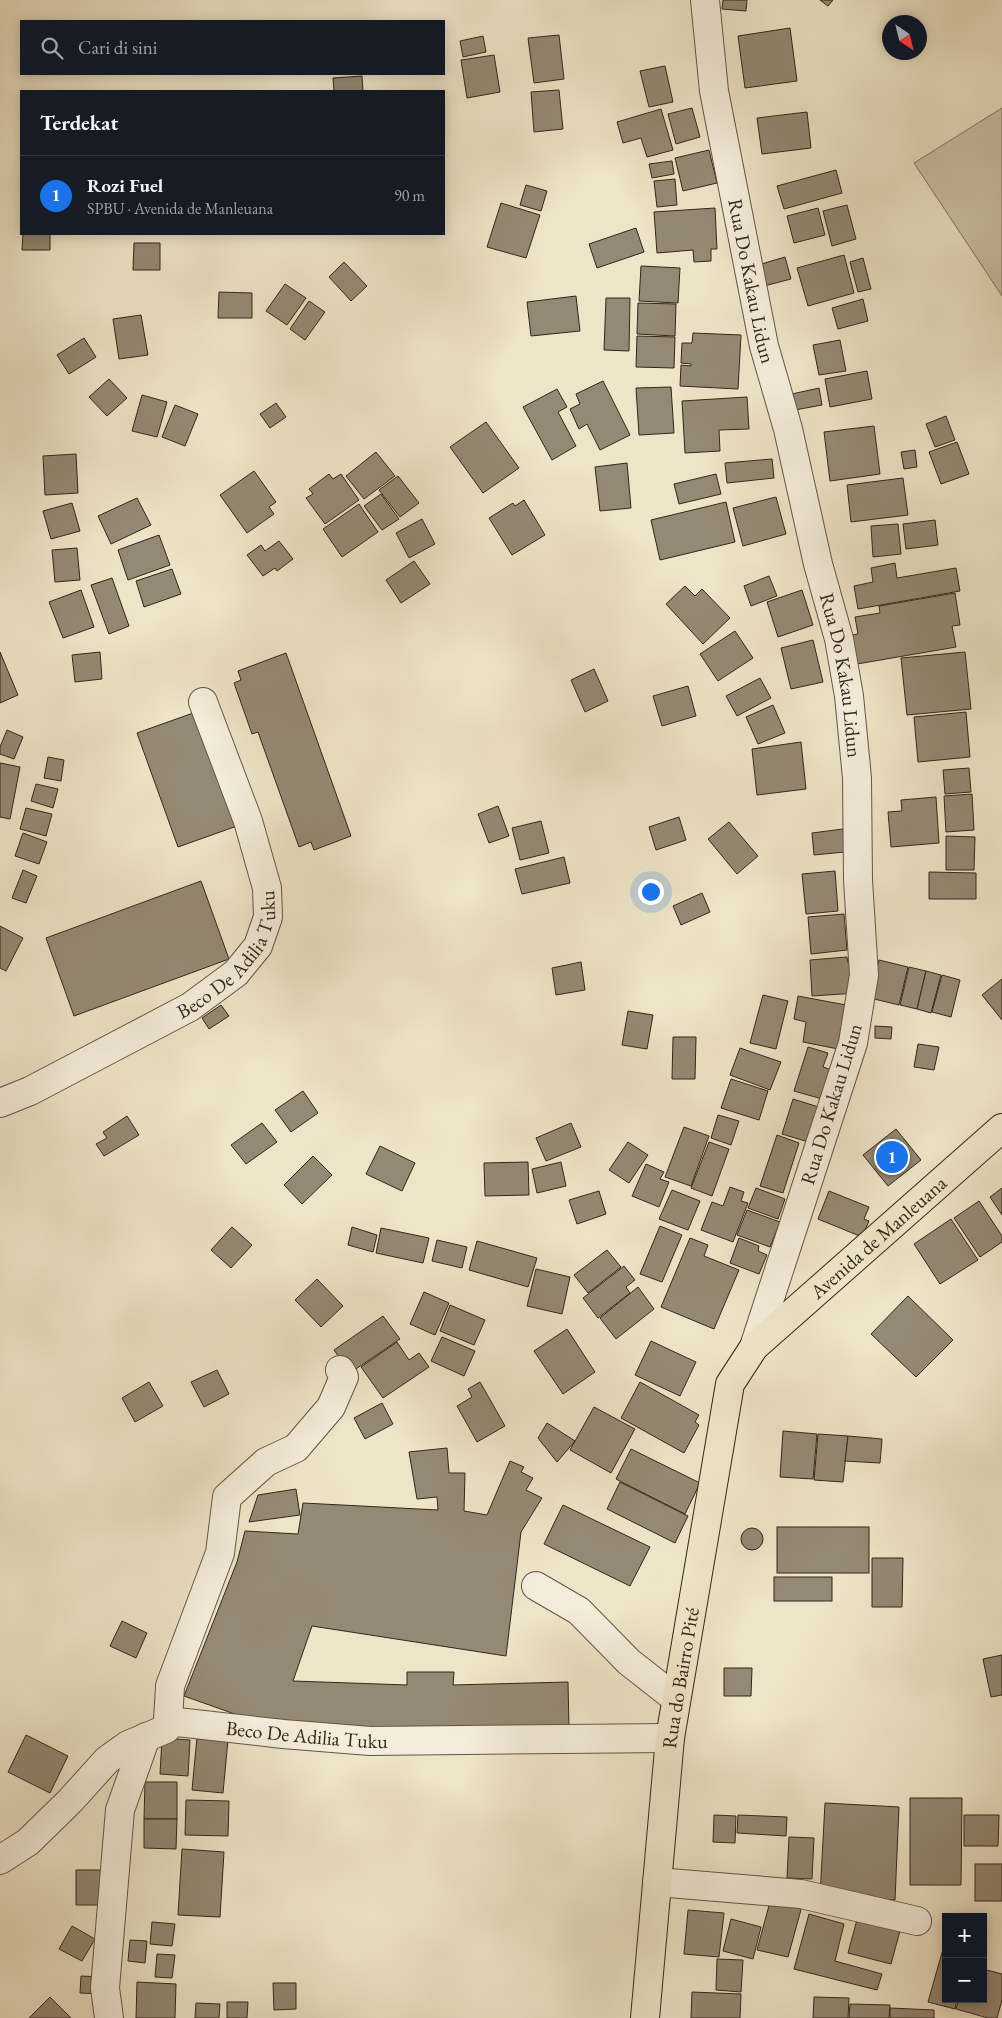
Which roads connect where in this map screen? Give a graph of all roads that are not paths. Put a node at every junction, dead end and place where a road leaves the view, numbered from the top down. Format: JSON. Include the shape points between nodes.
{"nodes":[{"id":1,"x":705,"y":0,"type":"edge"},
{"id":2,"x":203,"y":702,"type":"dead end"},
{"id":3,"x":0,"y":1103,"type":"edge"},
{"id":4,"x":1002,"y":1128,"type":"edge"},
{"id":5,"x":754,"y":1347,"type":"junction"},
{"id":6,"x":340,"y":1370,"type":"dead end"},
{"id":7,"x":536,"y":1586,"type":"dead end"},
{"id":8,"x":675,"y":1698,"type":"junction"},
{"id":9,"x":157,"y":1729,"type":"junction"},
{"id":10,"x":670,"y":1738,"type":"junction"},
{"id":11,"x":0,"y":1860,"type":"edge"},
{"id":12,"x":657,"y":1882,"type":"junction"},
{"id":13,"x":916,"y":1921,"type":"dead end"},
{"id":14,"x":109,"y":2018,"type":"edge"},
{"id":15,"x":645,"y":2018,"type":"edge"}],
"edges":[{"from":1,"to":5,"type":"street","name":"Rua Do Kakau Lidun","via":[[714,91],[764,346],[788,429],[818,564],[839,639],[849,696],[857,778],[858,880],[864,975],[853,1043]]},
{"from":2,"to":3,"type":"street","name":"Beco De Adilia Tuku","via":[[248,821],[267,888],[268,917],[258,946],[236,974],[190,1007],[30,1091]]},
{"from":4,"to":5,"type":"main road","name":"Avenida de Manleuana"},
{"from":5,"to":8,"type":"main road","name":"Rua do Bairro Pité","via":[[730,1384]]},
{"from":6,"to":9,"type":"street","via":[[344,1377],[331,1407],[296,1448],[266,1462],[227,1497],[220,1553]]},
{"from":7,"to":8,"type":"street","via":[[579,1611],[629,1662]]},
{"from":8,"to":10,"type":"main road","name":"Rua do Bairro Pité"},
{"from":9,"to":10,"type":"street","name":"Beco De Adilia Tuku","via":[[370,1741]]},
{"from":9,"to":11,"type":"street","via":[[108,1760],[28,1842]]},
{"from":9,"to":14,"type":"street","via":[[120,1810],[106,1988]]},
{"from":10,"to":12,"type":"main road","name":"Rua do Bairro Pité"},
{"from":12,"to":13,"type":"street","via":[[801,1894]]},
{"from":12,"to":15,"type":"main road","name":"Rua do Bairro Pité"}]}
